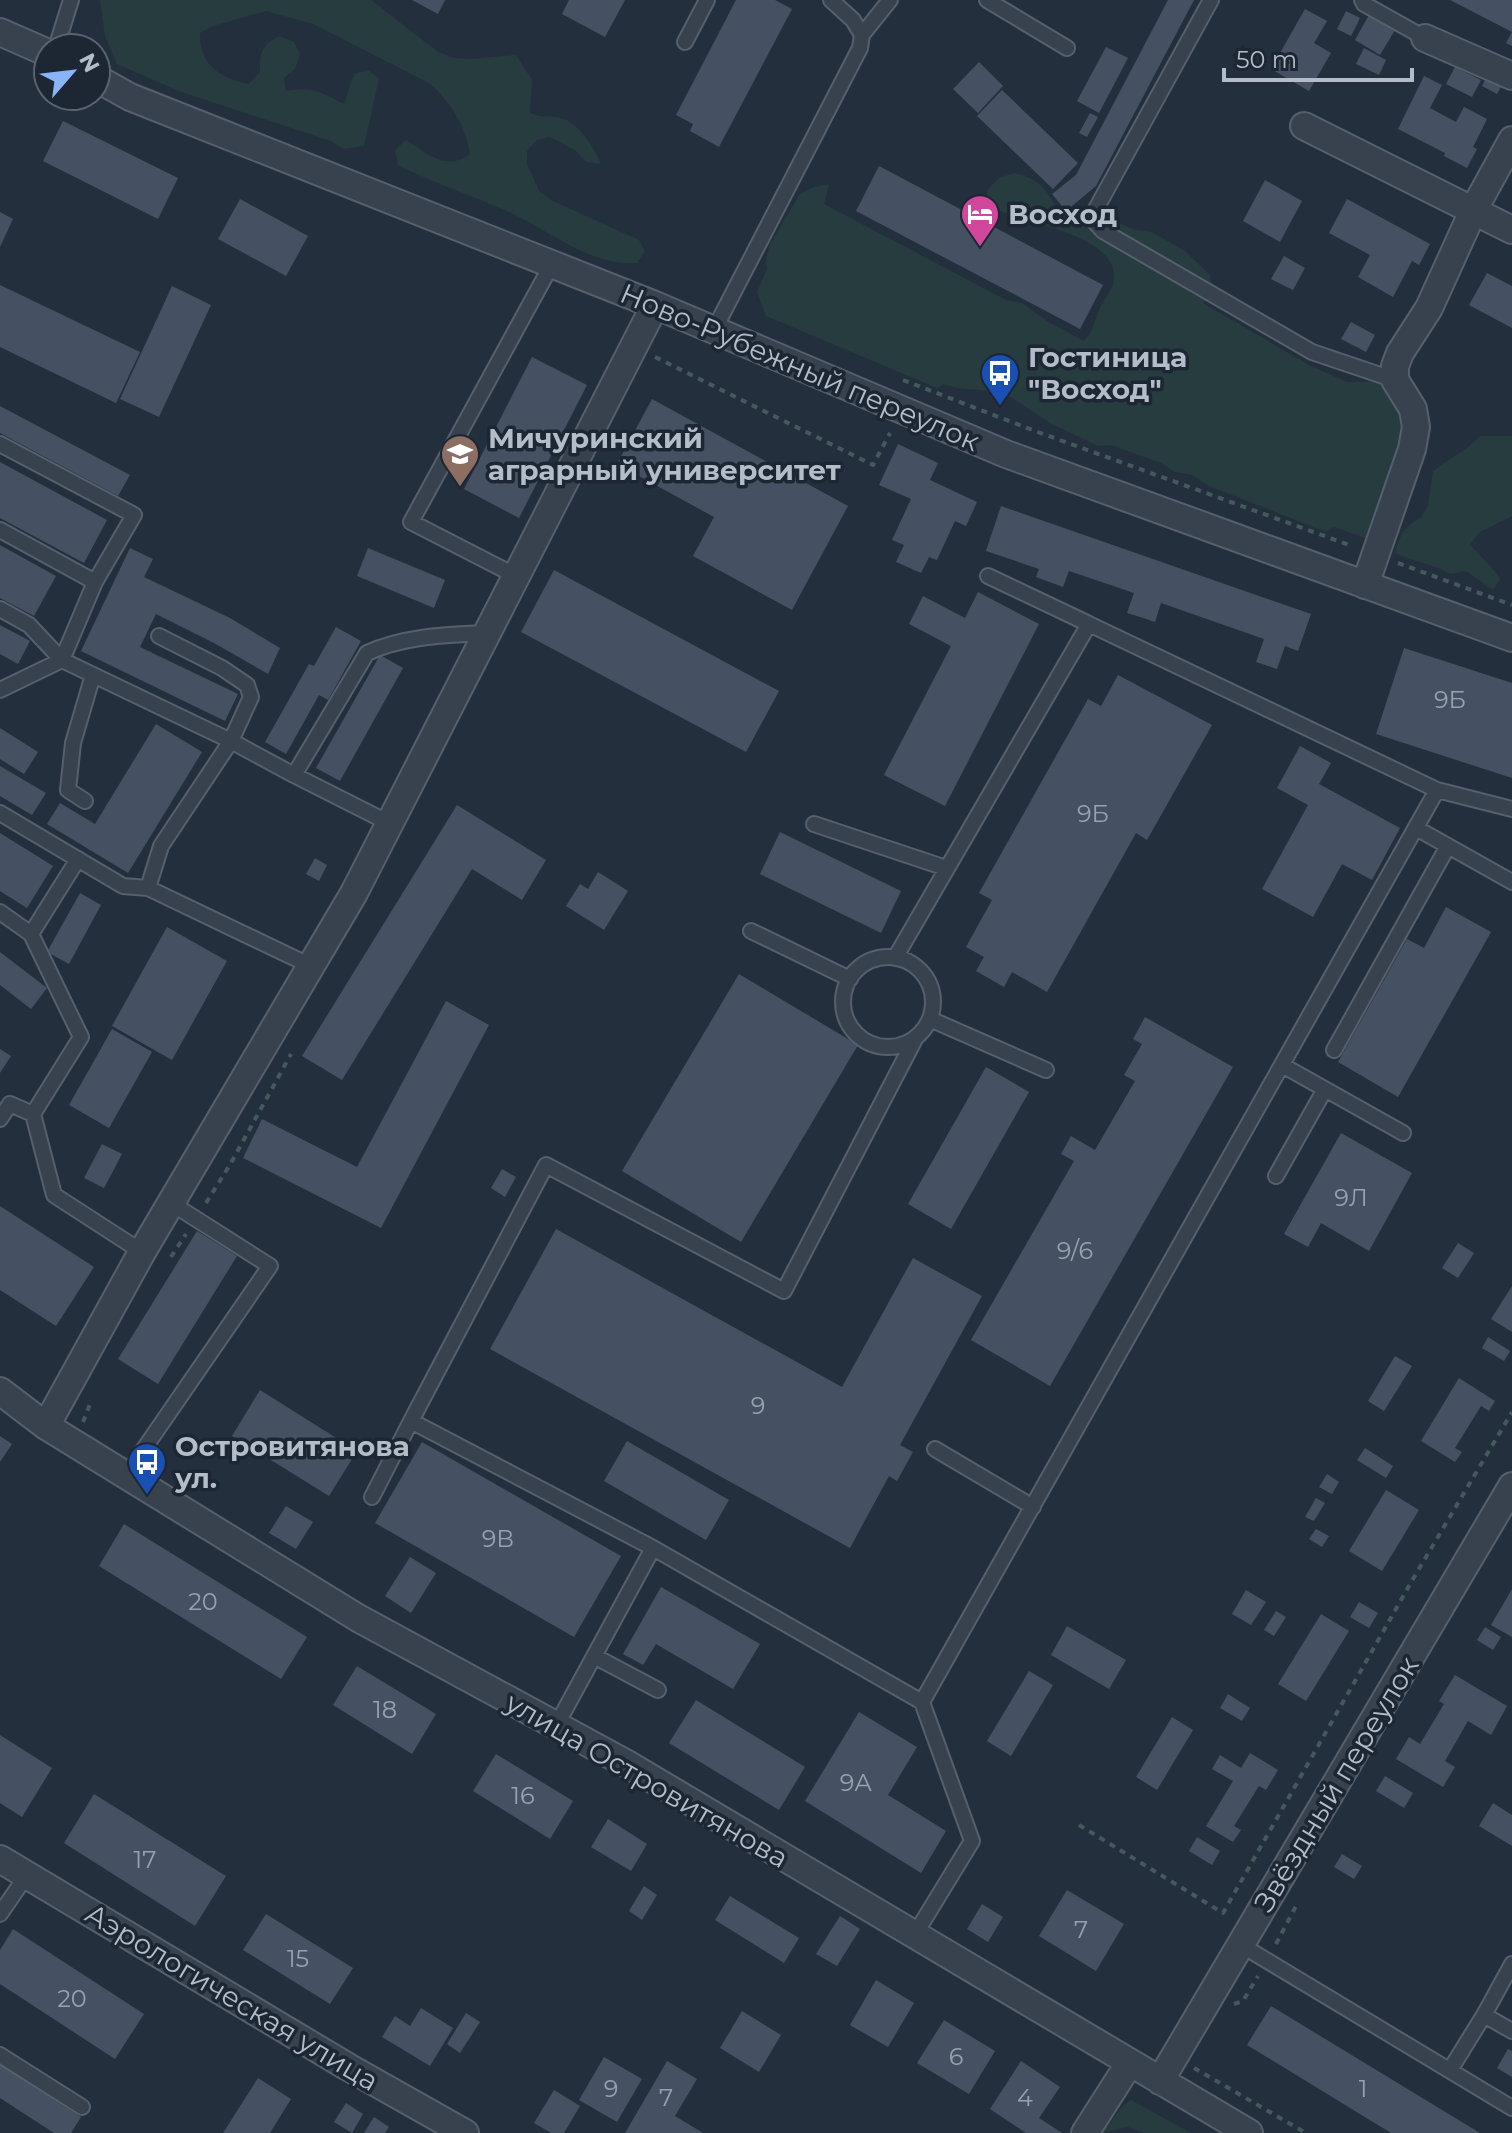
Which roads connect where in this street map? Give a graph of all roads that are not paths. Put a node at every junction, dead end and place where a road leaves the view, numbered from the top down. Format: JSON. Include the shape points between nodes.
{"nodes":[{"id":1,"x":71,"y":0,"type":"edge"},
{"id":2,"x":707,"y":0,"type":"edge"},
{"id":3,"x":831,"y":0,"type":"edge"},
{"id":4,"x":890,"y":0,"type":"edge"},
{"id":5,"x":987,"y":0,"type":"edge"},
{"id":6,"x":1211,"y":0,"type":"edge"},
{"id":7,"x":1362,"y":0,"type":"edge"},
{"id":8,"x":61,"y":32,"type":"edge"},
{"id":9,"x":862,"y":35,"type":"junction"},
{"id":10,"x":2,"y":37,"type":"edge"},
{"id":11,"x":1425,"y":38,"type":"joint"},
{"id":12,"x":685,"y":42,"type":"dead end"},
{"id":13,"x":32,"y":47,"type":"edge"},
{"id":14,"x":1067,"y":48,"type":"dead end"},
{"id":15,"x":1512,"y":76,"type":"edge"},
{"id":16,"x":112,"y":87,"type":"edge"},
{"id":17,"x":1304,"y":126,"type":"dead end"},
{"id":18,"x":1512,"y":140,"type":"edge"},
{"id":19,"x":1474,"y":209,"type":"junction"},
{"id":20,"x":1512,"y":230,"type":"edge"},
{"id":21,"x":552,"y":264,"type":"junction"},
{"id":22,"x":655,"y":305,"type":"junction"},
{"id":23,"x":714,"y":330,"type":"junction"},
{"id":24,"x":1395,"y":380,"type":"junction"},
{"id":25,"x":0,"y":444,"type":"edge"},
{"id":26,"x":0,"y":530,"type":"edge"},
{"id":27,"x":516,"y":576,"type":"junction"},
{"id":28,"x":988,"y":576,"type":"dead end"},
{"id":29,"x":95,"y":582,"type":"junction"},
{"id":30,"x":1365,"y":585,"type":"junction"},
{"id":31,"x":0,"y":609,"type":"edge"},
{"id":32,"x":1089,"y":624,"type":"junction"},
{"id":33,"x":487,"y":633,"type":"junction"},
{"id":34,"x":159,"y":636,"type":"dead end"},
{"id":35,"x":1512,"y":638,"type":"edge"},
{"id":36,"x":62,"y":660,"type":"junction"},
{"id":37,"x":93,"y":675,"type":"junction"},
{"id":38,"x":0,"y":690,"type":"edge"},
{"id":39,"x":231,"y":741,"type":"junction"},
{"id":40,"x":294,"y":775,"type":"junction"},
{"id":41,"x":1437,"y":790,"type":"junction"},
{"id":42,"x":85,"y":801,"type":"dead end"},
{"id":43,"x":1512,"y":809,"type":"edge"},
{"id":44,"x":0,"y":813,"type":"edge"},
{"id":45,"x":389,"y":823,"type":"junction"},
{"id":46,"x":814,"y":824,"type":"dead end"},
{"id":47,"x":1416,"y":828,"type":"junction"},
{"id":48,"x":1448,"y":846,"type":"junction"},
{"id":49,"x":78,"y":859,"type":"junction"},
{"id":50,"x":946,"y":868,"type":"junction"},
{"id":51,"x":1512,"y":882,"type":"edge"},
{"id":52,"x":148,"y":888,"type":"junction"},
{"id":53,"x":0,"y":912,"type":"edge"},
{"id":54,"x":751,"y":931,"type":"dead end"},
{"id":55,"x":31,"y":934,"type":"junction"},
{"id":56,"x":895,"y":958,"type":"junction"},
{"id":57,"x":311,"y":966,"type":"junction"},
{"id":58,"x":850,"y":979,"type":"junction"},
{"id":59,"x":930,"y":1019,"type":"junction"},
{"id":60,"x":915,"y":1039,"type":"junction"},
{"id":61,"x":1334,"y":1050,"type":"dead end"},
{"id":62,"x":1282,"y":1065,"type":"junction"},
{"id":63,"x":1046,"y":1070,"type":"dead end"},
{"id":64,"x":1325,"y":1089,"type":"junction"},
{"id":65,"x":5,"y":1100,"type":"edge"},
{"id":66,"x":33,"y":1114,"type":"junction"},
{"id":67,"x":0,"y":1119,"type":"edge"},
{"id":68,"x":1403,"y":1133,"type":"dead end"},
{"id":69,"x":1276,"y":1176,"type":"dead end"},
{"id":70,"x":171,"y":1203,"type":"junction"},
{"id":71,"x":142,"y":1252,"type":"junction"},
{"id":72,"x":0,"y":1391,"type":"edge"},
{"id":73,"x":411,"y":1421,"type":"junction"},
{"id":74,"x":46,"y":1426,"type":"junction"},
{"id":75,"x":935,"y":1449,"type":"dead end"},
{"id":76,"x":126,"y":1475,"type":"junction"},
{"id":77,"x":1512,"y":1486,"type":"edge"},
{"id":78,"x":372,"y":1497,"type":"dead end"},
{"id":79,"x":1033,"y":1507,"type":"junction"},
{"id":80,"x":653,"y":1548,"type":"junction"},
{"id":81,"x":594,"y":1656,"type":"junction"},
{"id":82,"x":658,"y":1690,"type":"dead end"},
{"id":83,"x":922,"y":1702,"type":"junction"},
{"id":84,"x":556,"y":1726,"type":"junction"},
{"id":85,"x":0,"y":1859,"type":"edge"},
{"id":86,"x":27,"y":1875,"type":"junction"},
{"id":87,"x":0,"y":1914,"type":"edge"},
{"id":88,"x":914,"y":1936,"type":"junction"},
{"id":89,"x":1241,"y":1945,"type":"junction"},
{"id":90,"x":1512,"y":1964,"type":"edge"},
{"id":91,"x":1484,"y":2015,"type":"junction"},
{"id":92,"x":1512,"y":2031,"type":"edge"},
{"id":93,"x":0,"y":2055,"type":"edge"},
{"id":94,"x":1129,"y":2064,"type":"junction"},
{"id":95,"x":1450,"y":2070,"type":"junction"},
{"id":96,"x":1160,"y":2081,"type":"junction"},
{"id":97,"x":82,"y":2107,"type":"dead end"},
{"id":98,"x":1512,"y":2108,"type":"edge"},
{"id":99,"x":465,"y":2133,"type":"edge"},
{"id":100,"x":1085,"y":2133,"type":"edge"},
{"id":101,"x":1249,"y":2133,"type":"edge"}],
"edges":[{"from":1,"to":8,"type":"lane"},
{"from":2,"to":12,"type":"lane"},
{"from":3,"to":9,"type":"lane"},
{"from":4,"to":9,"type":"lane"},
{"from":5,"to":14,"type":"lane"},
{"from":6,"to":24,"type":"lane","via":[[1091,218],[1103,231],[1312,352]]},
{"from":7,"to":11,"type":"lane"},
{"from":9,"to":23,"type":"lane","via":[[860,48]]},
{"from":10,"to":13,"type":"street"},
{"from":11,"to":15,"type":"street"},
{"from":16,"to":21,"type":"street","name":"Ново-Рубежный переулок"},
{"from":17,"to":19,"type":"street"},
{"from":18,"to":19,"type":"street"},
{"from":19,"to":20,"type":"street"},
{"from":19,"to":24,"type":"street","via":[[1429,308],[1400,353]]},
{"from":21,"to":22,"type":"street","name":"Ново-Рубежный переулок"},
{"from":21,"to":27,"type":"lane","via":[[411,522]]},
{"from":22,"to":23,"type":"street","name":"Ново-Рубежный переулок"},
{"from":22,"to":27,"type":"street"},
{"from":23,"to":30,"type":"street","name":"Ново-Рубежный переулок","via":[[1006,454]]},
{"from":24,"to":30,"type":"street","via":[[1413,409],[1416,427]]},
{"from":25,"to":29,"type":"lane","via":[[134,515]]},
{"from":26,"to":29,"type":"lane"},
{"from":27,"to":33,"type":"street"},
{"from":28,"to":32,"type":"lane"},
{"from":29,"to":36,"type":"lane"},
{"from":30,"to":35,"type":"street","name":"Ново-Рубежный переулок"},
{"from":31,"to":36,"type":"lane","via":[[29,625]]},
{"from":32,"to":41,"type":"lane"},
{"from":32,"to":50,"type":"lane"},
{"from":33,"to":40,"type":"lane","via":[[436,636],[367,653]]},
{"from":33,"to":45,"type":"street"},
{"from":34,"to":39,"type":"lane","via":[[247,685],[251,697]]},
{"from":36,"to":37,"type":"lane"},
{"from":36,"to":38,"type":"lane"},
{"from":37,"to":39,"type":"lane"},
{"from":37,"to":42,"type":"lane","via":[[73,743],[68,790]]},
{"from":39,"to":40,"type":"lane"},
{"from":39,"to":52,"type":"lane","via":[[161,846]]},
{"from":40,"to":45,"type":"lane"},
{"from":41,"to":43,"type":"lane"},
{"from":41,"to":47,"type":"lane"},
{"from":44,"to":49,"type":"lane"},
{"from":45,"to":57,"type":"street"},
{"from":46,"to":50,"type":"lane"},
{"from":47,"to":48,"type":"lane"},
{"from":47,"to":62,"type":"lane"},
{"from":48,"to":51,"type":"lane"},
{"from":48,"to":61,"type":"lane"},
{"from":49,"to":52,"type":"lane","via":[[123,886]]},
{"from":49,"to":55,"type":"lane"},
{"from":50,"to":56,"type":"lane"},
{"from":52,"to":57,"type":"lane"},
{"from":53,"to":55,"type":"lane"},
{"from":54,"to":58,"type":"lane"},
{"from":55,"to":66,"type":"lane","via":[[81,1037]]},
{"from":56,"to":58,"type":"lane","via":[[869,962]]},
{"from":56,"to":59,"type":"lane","via":[[919,969],[927,980],[932,992]]},
{"from":57,"to":70,"type":"street"},
{"from":58,"to":60,"type":"lane","via":[[843,1005],[846,1019],[863,1040],[876,1046]]},
{"from":59,"to":60,"type":"lane"},
{"from":59,"to":63,"type":"lane"},
{"from":60,"to":73,"type":"lane","via":[[784,1291],[546,1165]]},
{"from":62,"to":64,"type":"lane"},
{"from":62,"to":79,"type":"lane"},
{"from":64,"to":68,"type":"lane"},
{"from":64,"to":69,"type":"lane"},
{"from":65,"to":66,"type":"lane"},
{"from":65,"to":67,"type":"lane"},
{"from":66,"to":71,"type":"lane","via":[[54,1195]]},
{"from":70,"to":71,"type":"street"},
{"from":70,"to":76,"type":"lane","via":[[270,1266]]},
{"from":71,"to":74,"type":"street"},
{"from":72,"to":74,"type":"street"},
{"from":73,"to":78,"type":"lane"},
{"from":73,"to":80,"type":"lane"},
{"from":74,"to":76,"type":"street","name":"улица Островитянова"},
{"from":75,"to":79,"type":"lane"},
{"from":76,"to":84,"type":"street","name":"улица Островитянова","via":[[358,1618]]},
{"from":77,"to":89,"type":"street","name":"Звёздный переулок"},
{"from":79,"to":83,"type":"lane"},
{"from":80,"to":81,"type":"lane"},
{"from":80,"to":83,"type":"lane"},
{"from":81,"to":82,"type":"lane"},
{"from":81,"to":84,"type":"lane"},
{"from":83,"to":88,"type":"lane","via":[[972,1841]]},
{"from":84,"to":88,"type":"street","name":"улица Островитянова"},
{"from":85,"to":86,"type":"street","name":"Аэрологическая улица"},
{"from":86,"to":87,"type":"lane"},
{"from":86,"to":99,"type":"street","name":"Аэрологическая улица"},
{"from":88,"to":94,"type":"street","name":"улица Островитянова"},
{"from":89,"to":95,"type":"lane"},
{"from":89,"to":96,"type":"street","name":"Звёздный переулок"},
{"from":90,"to":91,"type":"lane"},
{"from":91,"to":92,"type":"lane"},
{"from":91,"to":95,"type":"lane"},
{"from":93,"to":97,"type":"lane"},
{"from":94,"to":96,"type":"street","name":"улица Островитянова"},
{"from":94,"to":100,"type":"street"},
{"from":95,"to":98,"type":"lane"},
{"from":96,"to":101,"type":"street","name":"улица Островитянова"}]}
